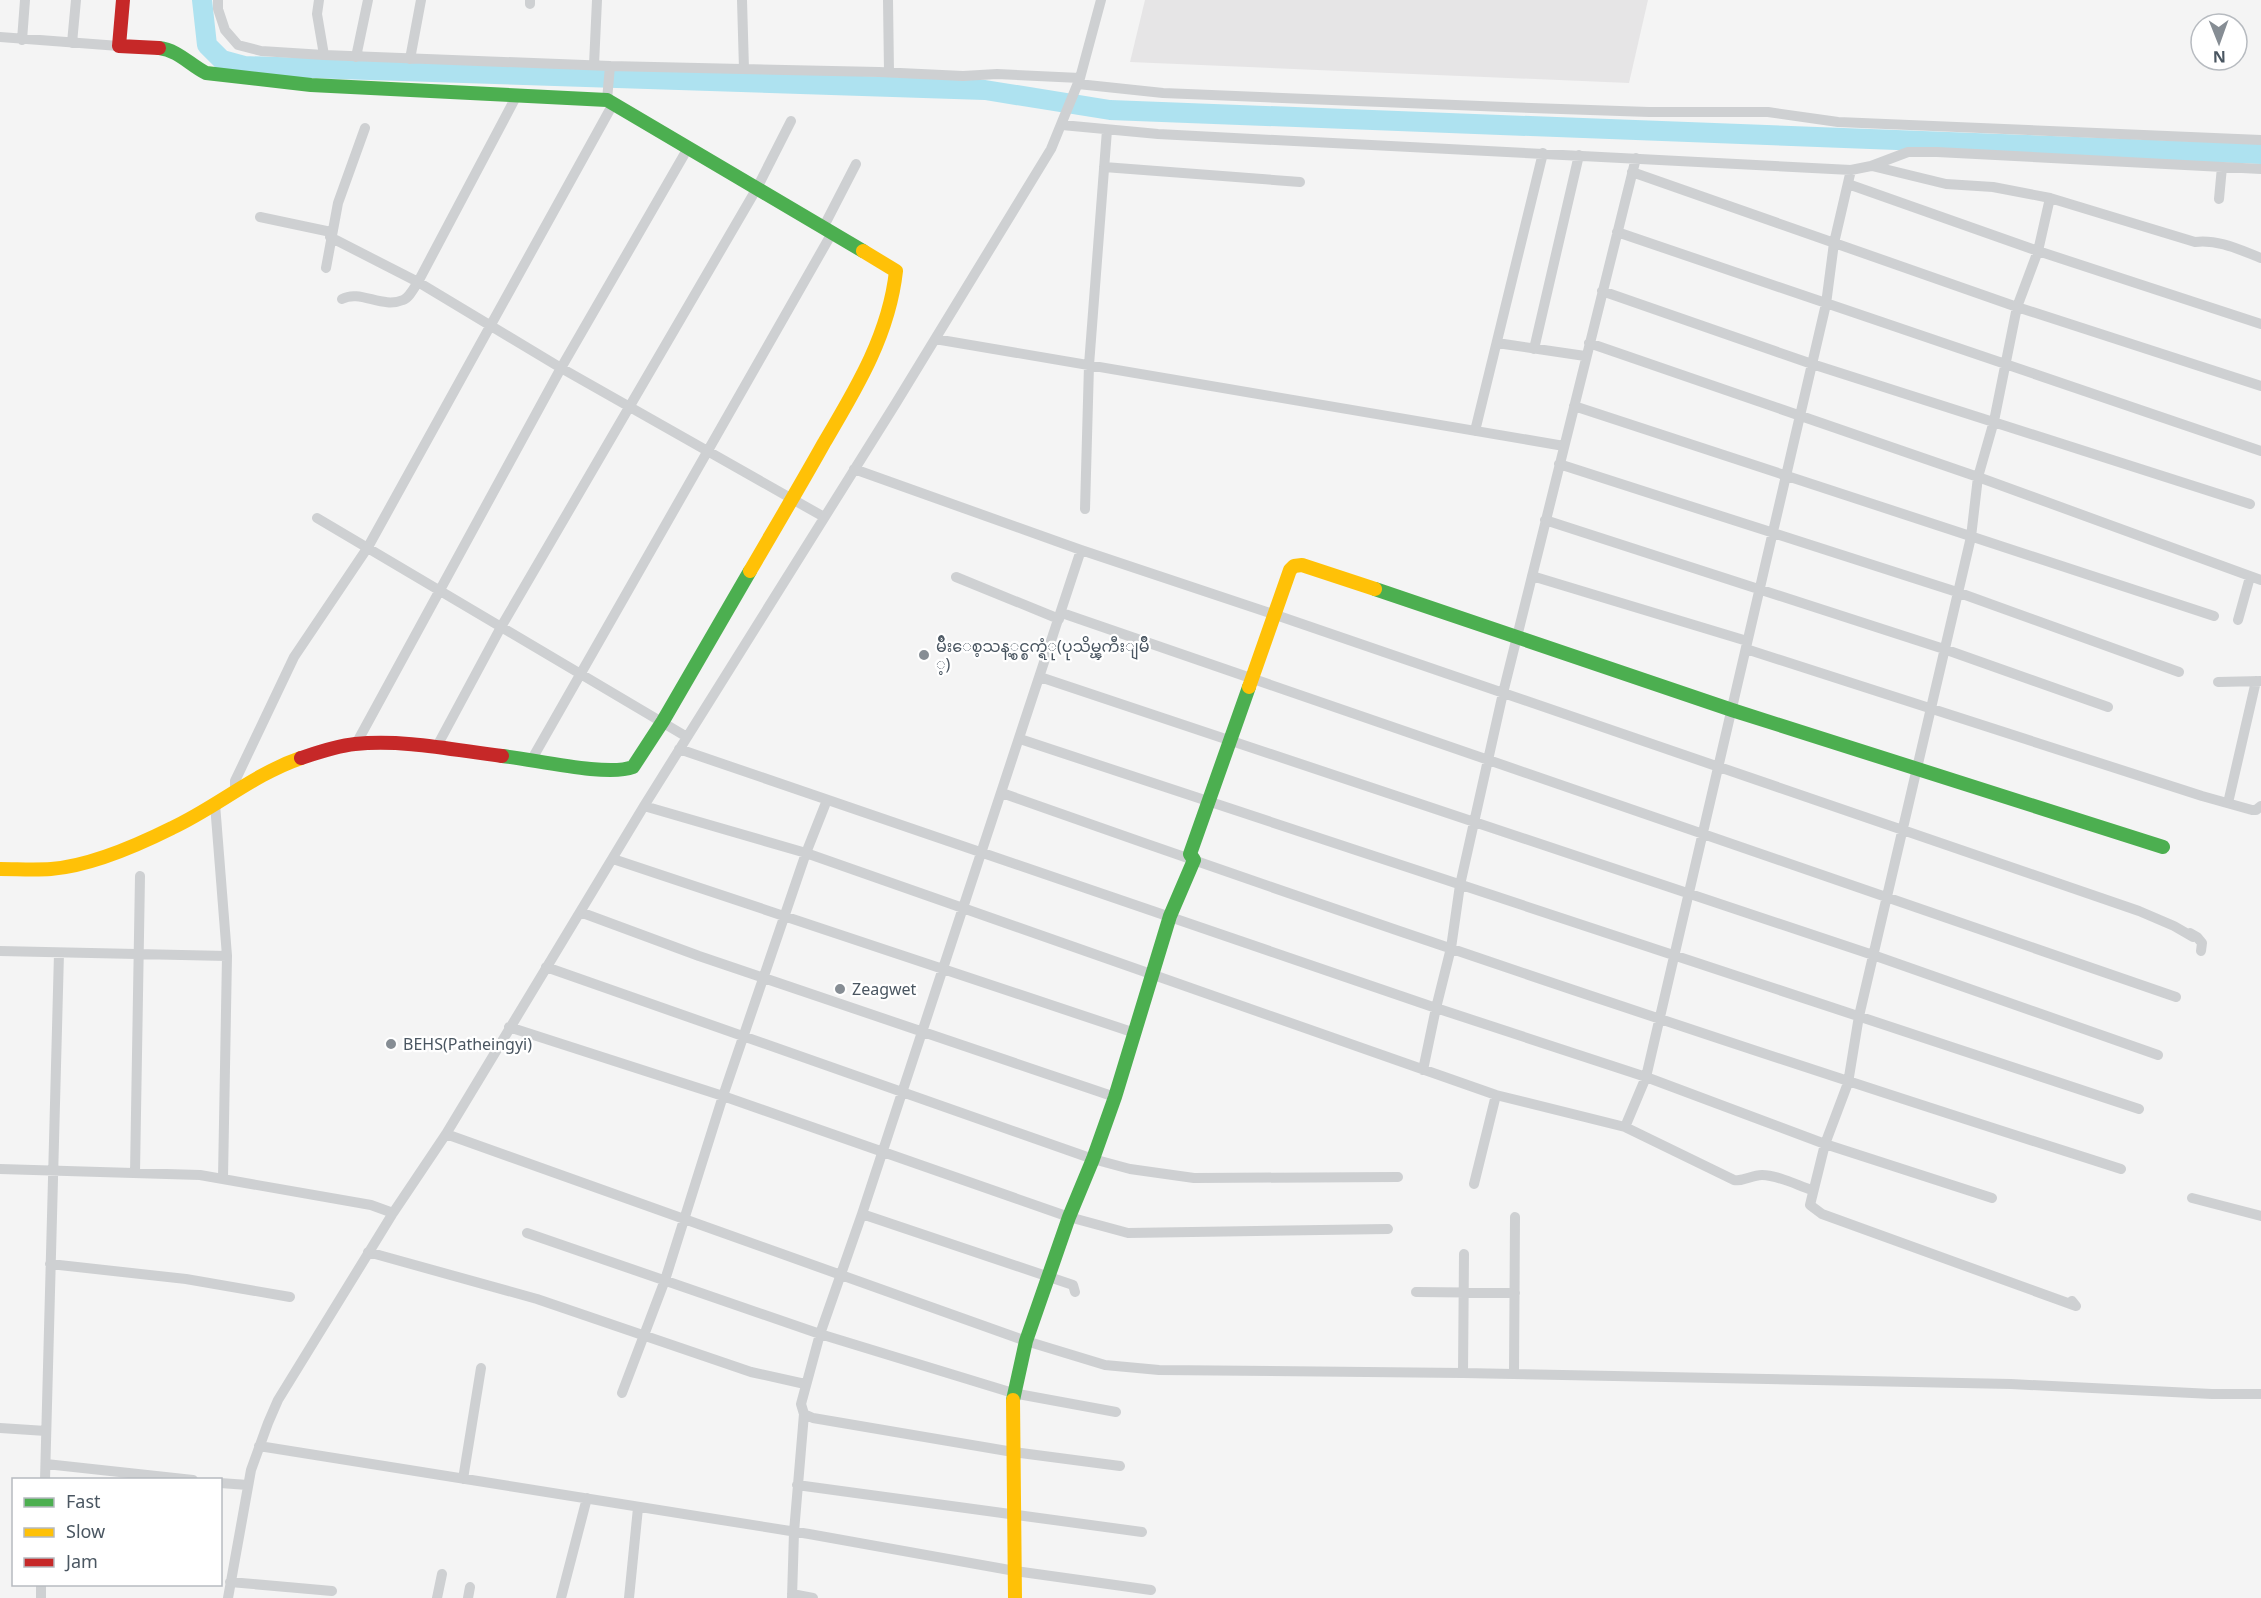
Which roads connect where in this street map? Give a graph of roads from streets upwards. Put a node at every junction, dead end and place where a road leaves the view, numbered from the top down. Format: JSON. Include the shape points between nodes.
{"nodes":[{"id":1,"x":25,"y":0,"type":"edge"},
{"id":2,"x":76,"y":0,"type":"edge"},
{"id":3,"x":123,"y":0,"type":"edge"},
{"id":4,"x":218,"y":0,"type":"edge"},
{"id":5,"x":319,"y":0,"type":"edge"},
{"id":6,"x":368,"y":0,"type":"edge"},
{"id":7,"x":421,"y":0,"type":"edge"},
{"id":8,"x":597,"y":0,"type":"edge"},
{"id":9,"x":741,"y":0,"type":"edge"},
{"id":10,"x":888,"y":0,"type":"edge"},
{"id":11,"x":1101,"y":0,"type":"edge"},
{"id":12,"x":0,"y":37,"type":"edge"},
{"id":13,"x":22,"y":40,"type":"junction"},
{"id":14,"x":72,"y":43,"type":"junction"},
{"id":15,"x":119,"y":46,"type":"junction"},
{"id":16,"x":324,"y":55,"type":"junction"},
{"id":17,"x":356,"y":57,"type":"junction"},
{"id":18,"x":410,"y":59,"type":"junction"},
{"id":19,"x":594,"y":65,"type":"junction"},
{"id":20,"x":610,"y":68,"type":"junction"},
{"id":21,"x":744,"y":69,"type":"junction"},
{"id":22,"x":889,"y":72,"type":"junction"},
{"id":23,"x":1078,"y":84,"type":"junction"},
{"id":24,"x":517,"y":95,"type":"junction"},
{"id":25,"x":609,"y":98,"type":"junction"},
{"id":26,"x":791,"y":121,"type":"dead end"},
{"id":27,"x":1063,"y":121,"type":"junction"},
{"id":28,"x":365,"y":128,"type":"dead end"},
{"id":29,"x":1107,"y":130,"type":"junction"},
{"id":30,"x":2261,"y":140,"type":"edge"},
{"id":31,"x":688,"y":148,"type":"junction"},
{"id":32,"x":1543,"y":153,"type":"junction"},
{"id":33,"x":1579,"y":155,"type":"junction"},
{"id":34,"x":1636,"y":158,"type":"junction"},
{"id":35,"x":856,"y":164,"type":"dead end"},
{"id":36,"x":1871,"y":166,"type":"junction"},
{"id":37,"x":1104,"y":167,"type":"junction"},
{"id":38,"x":2222,"y":167,"type":"junction"},
{"id":39,"x":2261,"y":169,"type":"edge"},
{"id":40,"x":1851,"y":170,"type":"junction"},
{"id":41,"x":1632,"y":172,"type":"junction"},
{"id":42,"x":1300,"y":182,"type":"dead end"},
{"id":43,"x":1848,"y":184,"type":"junction"},
{"id":44,"x":757,"y":188,"type":"junction"},
{"id":45,"x":2050,"y":198,"type":"junction"},
{"id":46,"x":2219,"y":199,"type":"dead end"},
{"id":47,"x":260,"y":218,"type":"dead end"},
{"id":48,"x":828,"y":231,"type":"junction"},
{"id":49,"x":1617,"y":232,"type":"junction"},
{"id":50,"x":331,"y":235,"type":"junction"},
{"id":51,"x":1834,"y":243,"type":"junction"},
{"id":52,"x":2038,"y":251,"type":"junction"},
{"id":53,"x":2261,"y":258,"type":"edge"},
{"id":54,"x":326,"y":268,"type":"dead end"},
{"id":55,"x":418,"y":282,"type":"junction"},
{"id":56,"x":1602,"y":291,"type":"junction"},
{"id":57,"x":342,"y":299,"type":"dead end"},
{"id":58,"x":1826,"y":304,"type":"junction"},
{"id":59,"x":2017,"y":308,"type":"junction"},
{"id":60,"x":2261,"y":324,"type":"edge"},
{"id":61,"x":489,"y":326,"type":"junction"},
{"id":62,"x":935,"y":339,"type":"junction"},
{"id":63,"x":1497,"y":343,"type":"junction"},
{"id":64,"x":1589,"y":343,"type":"junction"},
{"id":65,"x":1534,"y":349,"type":"junction"},
{"id":66,"x":1585,"y":356,"type":"junction"},
{"id":67,"x":1812,"y":364,"type":"junction"},
{"id":68,"x":2005,"y":364,"type":"junction"},
{"id":69,"x":1089,"y":365,"type":"junction"},
{"id":70,"x":561,"y":368,"type":"junction"},
{"id":71,"x":2261,"y":386,"type":"edge"},
{"id":72,"x":1574,"y":406,"type":"junction"},
{"id":73,"x":629,"y":407,"type":"junction"},
{"id":74,"x":1800,"y":415,"type":"junction"},
{"id":75,"x":1994,"y":421,"type":"junction"},
{"id":76,"x":1475,"y":431,"type":"junction"},
{"id":77,"x":1564,"y":447,"type":"junction"},
{"id":78,"x":708,"y":451,"type":"junction"},
{"id":79,"x":2261,"y":451,"type":"edge"},
{"id":80,"x":1559,"y":464,"type":"junction"},
{"id":81,"x":854,"y":469,"type":"junction"},
{"id":82,"x":1786,"y":476,"type":"junction"},
{"id":83,"x":1978,"y":477,"type":"junction"},
{"id":84,"x":794,"y":499,"type":"junction"},
{"id":85,"x":2250,"y":504,"type":"dead end"},
{"id":86,"x":1085,"y":509,"type":"dead end"},
{"id":87,"x":824,"y":517,"type":"junction"},
{"id":88,"x":317,"y":518,"type":"dead end"},
{"id":89,"x":1545,"y":520,"type":"junction"},
{"id":90,"x":1773,"y":531,"type":"junction"},
{"id":91,"x":1971,"y":537,"type":"junction"},
{"id":92,"x":368,"y":547,"type":"junction"},
{"id":93,"x":1081,"y":550,"type":"junction"},
{"id":94,"x":1532,"y":576,"type":"junction"},
{"id":95,"x":956,"y":577,"type":"dead end"},
{"id":96,"x":2256,"y":579,"type":"edge"},
{"id":97,"x":440,"y":590,"type":"junction"},
{"id":98,"x":1759,"y":590,"type":"junction"},
{"id":99,"x":1957,"y":592,"type":"junction"},
{"id":100,"x":1273,"y":614,"type":"junction"},
{"id":101,"x":1061,"y":616,"type":"junction"},
{"id":102,"x":2214,"y":616,"type":"dead end"},
{"id":103,"x":2238,"y":620,"type":"dead end"},
{"id":104,"x":501,"y":627,"type":"junction"},
{"id":105,"x":1517,"y":636,"type":"junction"},
{"id":106,"x":1747,"y":645,"type":"junction"},
{"id":107,"x":1944,"y":649,"type":"junction"},
{"id":108,"x":2179,"y":672,"type":"dead end"},
{"id":109,"x":581,"y":673,"type":"junction"},
{"id":110,"x":1040,"y":677,"type":"junction"},
{"id":111,"x":1251,"y":679,"type":"junction"},
{"id":112,"x":2258,"y":681,"type":"edge"},
{"id":113,"x":2218,"y":682,"type":"dead end"},
{"id":114,"x":1503,"y":693,"type":"junction"},
{"id":115,"x":2108,"y":707,"type":"dead end"},
{"id":116,"x":1930,"y":708,"type":"junction"},
{"id":117,"x":1732,"y":710,"type":"junction"},
{"id":118,"x":666,"y":723,"type":"junction"},
{"id":119,"x":684,"y":735,"type":"junction"},
{"id":120,"x":1020,"y":739,"type":"junction"},
{"id":121,"x":1230,"y":740,"type":"junction"},
{"id":122,"x":356,"y":744,"type":"junction"},
{"id":123,"x":436,"y":748,"type":"junction"},
{"id":124,"x":680,"y":749,"type":"junction"},
{"id":125,"x":532,"y":759,"type":"junction"},
{"id":126,"x":1488,"y":761,"type":"junction"},
{"id":127,"x":1718,"y":767,"type":"junction"},
{"id":128,"x":1916,"y":769,"type":"junction"},
{"id":129,"x":235,"y":791,"type":"junction"},
{"id":130,"x":1002,"y":793,"type":"junction"},
{"id":131,"x":827,"y":800,"type":"junction"},
{"id":132,"x":1209,"y":802,"type":"junction"},
{"id":133,"x":2228,"y":803,"type":"junction"},
{"id":134,"x":214,"y":804,"type":"junction"},
{"id":135,"x":644,"y":806,"type":"junction"},
{"id":136,"x":2261,"y":806,"type":"edge"},
{"id":137,"x":1474,"y":822,"type":"junction"},
{"id":138,"x":1902,"y":830,"type":"junction"},
{"id":139,"x":1703,"y":835,"type":"junction"},
{"id":140,"x":2163,"y":847,"type":"dead end"},
{"id":141,"x":807,"y":853,"type":"junction"},
{"id":142,"x":982,"y":853,"type":"junction"},
{"id":143,"x":613,"y":859,"type":"junction"},
{"id":144,"x":1194,"y":860,"type":"junction"},
{"id":145,"x":0,"y":869,"type":"edge"},
{"id":146,"x":140,"y":876,"type":"dead end"},
{"id":147,"x":1460,"y":885,"type":"junction"},
{"id":148,"x":1689,"y":894,"type":"junction"},
{"id":149,"x":1886,"y":896,"type":"junction"},
{"id":150,"x":964,"y":908,"type":"junction"},
{"id":151,"x":580,"y":912,"type":"junction"},
{"id":152,"x":1170,"y":916,"type":"junction"},
{"id":153,"x":785,"y":918,"type":"junction"},
{"id":154,"x":1451,"y":948,"type":"junction"},
{"id":155,"x":0,"y":951,"type":"edge"},
{"id":156,"x":2201,"y":951,"type":"dead end"},
{"id":157,"x":59,"y":953,"type":"junction"},
{"id":158,"x":139,"y":954,"type":"junction"},
{"id":159,"x":1873,"y":955,"type":"junction"},
{"id":160,"x":227,"y":956,"type":"junction"},
{"id":161,"x":1675,"y":956,"type":"junction"},
{"id":162,"x":546,"y":967,"type":"junction"},
{"id":163,"x":942,"y":970,"type":"junction"},
{"id":164,"x":1153,"y":974,"type":"junction"},
{"id":165,"x":765,"y":978,"type":"junction"},
{"id":166,"x":2176,"y":997,"type":"dead end"},
{"id":167,"x":1436,"y":1008,"type":"junction"},
{"id":168,"x":1859,"y":1016,"type":"junction"},
{"id":169,"x":1659,"y":1020,"type":"junction"},
{"id":170,"x":509,"y":1027,"type":"junction"},
{"id":171,"x":922,"y":1031,"type":"junction"},
{"id":172,"x":1135,"y":1033,"type":"junction"},
{"id":173,"x":744,"y":1037,"type":"junction"},
{"id":174,"x":2158,"y":1055,"type":"dead end"},
{"id":175,"x":1423,"y":1070,"type":"junction"},
{"id":176,"x":1646,"y":1077,"type":"junction"},
{"id":177,"x":1848,"y":1083,"type":"junction"},
{"id":178,"x":903,"y":1091,"type":"junction"},
{"id":179,"x":1496,"y":1095,"type":"junction"},
{"id":180,"x":723,"y":1096,"type":"junction"},
{"id":181,"x":1115,"y":1097,"type":"junction"},
{"id":182,"x":2139,"y":1109,"type":"dead end"},
{"id":183,"x":1625,"y":1127,"type":"junction"},
{"id":184,"x":446,"y":1134,"type":"junction"},
{"id":185,"x":1825,"y":1144,"type":"junction"},
{"id":186,"x":882,"y":1151,"type":"junction"},
{"id":187,"x":1094,"y":1159,"type":"junction"},
{"id":188,"x":0,"y":1169,"type":"edge"},
{"id":189,"x":2121,"y":1169,"type":"dead end"},
{"id":190,"x":54,"y":1170,"type":"junction"},
{"id":191,"x":135,"y":1173,"type":"junction"},
{"id":192,"x":1398,"y":1177,"type":"dead end"},
{"id":193,"x":223,"y":1178,"type":"junction"},
{"id":194,"x":1474,"y":1184,"type":"dead end"},
{"id":195,"x":1812,"y":1190,"type":"junction"},
{"id":196,"x":1992,"y":1198,"type":"dead end"},
{"id":197,"x":2192,"y":1198,"type":"dead end"},
{"id":198,"x":393,"y":1213,"type":"junction"},
{"id":199,"x":862,"y":1214,"type":"junction"},
{"id":200,"x":2261,"y":1216,"type":"edge"},
{"id":201,"x":1069,"y":1217,"type":"junction"},
{"id":202,"x":1515,"y":1217,"type":"dead end"},
{"id":203,"x":683,"y":1219,"type":"junction"},
{"id":204,"x":1388,"y":1229,"type":"dead end"},
{"id":205,"x":527,"y":1233,"type":"dead end"},
{"id":206,"x":368,"y":1252,"type":"junction"},
{"id":207,"x":1464,"y":1254,"type":"dead end"},
{"id":208,"x":50,"y":1264,"type":"junction"},
{"id":209,"x":841,"y":1273,"type":"junction"},
{"id":210,"x":1048,"y":1277,"type":"junction"},
{"id":211,"x":665,"y":1280,"type":"junction"},
{"id":212,"x":1075,"y":1292,"type":"dead end"},
{"id":213,"x":1416,"y":1292,"type":"dead end"},
{"id":214,"x":1464,"y":1293,"type":"junction"},
{"id":215,"x":1515,"y":1293,"type":"junction"},
{"id":216,"x":290,"y":1297,"type":"dead end"},
{"id":217,"x":2072,"y":1301,"type":"dead end"},
{"id":218,"x":819,"y":1334,"type":"junction"},
{"id":219,"x":642,"y":1336,"type":"junction"},
{"id":220,"x":1026,"y":1341,"type":"junction"},
{"id":221,"x":481,"y":1368,"type":"dead end"},
{"id":222,"x":1463,"y":1373,"type":"junction"},
{"id":223,"x":1514,"y":1374,"type":"junction"},
{"id":224,"x":805,"y":1384,"type":"junction"},
{"id":225,"x":622,"y":1393,"type":"dead end"},
{"id":226,"x":1013,"y":1393,"type":"junction"},
{"id":227,"x":2261,"y":1395,"type":"edge"},
{"id":228,"x":1116,"y":1412,"type":"dead end"},
{"id":229,"x":804,"y":1414,"type":"junction"},
{"id":230,"x":0,"y":1428,"type":"edge"},
{"id":231,"x":45,"y":1431,"type":"junction"},
{"id":232,"x":259,"y":1446,"type":"junction"},
{"id":233,"x":1013,"y":1452,"type":"junction"},
{"id":234,"x":46,"y":1464,"type":"junction"},
{"id":235,"x":1120,"y":1466,"type":"dead end"},
{"id":236,"x":45,"y":1478,"type":"edge"},
{"id":237,"x":183,"y":1478,"type":"edge"},
{"id":238,"x":463,"y":1479,"type":"junction"},
{"id":239,"x":222,"y":1482,"type":"edge"},
{"id":240,"x":248,"y":1485,"type":"junction"},
{"id":241,"x":797,"y":1485,"type":"junction"},
{"id":242,"x":587,"y":1498,"type":"junction"},
{"id":243,"x":638,"y":1508,"type":"junction"},
{"id":244,"x":1013,"y":1516,"type":"junction"},
{"id":245,"x":794,"y":1532,"type":"junction"},
{"id":246,"x":1142,"y":1532,"type":"dead end"},
{"id":247,"x":1015,"y":1571,"type":"junction"},
{"id":248,"x":442,"y":1574,"type":"dead end"},
{"id":249,"x":231,"y":1582,"type":"junction"},
{"id":250,"x":1151,"y":1590,"type":"dead end"},
{"id":251,"x":332,"y":1591,"type":"dead end"},
{"id":252,"x":792,"y":1596,"type":"edge"},
{"id":253,"x":228,"y":1598,"type":"edge"},
{"id":254,"x":437,"y":1598,"type":"edge"},
{"id":255,"x":561,"y":1598,"type":"edge"},
{"id":256,"x":629,"y":1598,"type":"edge"},
{"id":257,"x":813,"y":1598,"type":"edge"},
{"id":258,"x":1015,"y":1598,"type":"edge"}],
"edges":[{"from":1,"to":13,"type":"street"},
{"from":2,"to":14,"type":"street"},
{"from":3,"to":15,"type":"street"},
{"from":4,"to":16,"type":"street","via":[[225,30],[238,45],[261,51]]},
{"from":5,"to":16,"type":"street","via":[[317,14]]},
{"from":6,"to":17,"type":"street"},
{"from":7,"to":18,"type":"street"},
{"from":8,"to":19,"type":"street"},
{"from":9,"to":21,"type":"street"},
{"from":10,"to":22,"type":"street"},
{"from":11,"to":23,"type":"street"},
{"from":12,"to":13,"type":"street"},
{"from":13,"to":14,"type":"street"},
{"from":14,"to":15,"type":"street"},
{"from":15,"to":24,"type":"street","via":[[168,49],[206,73],[311,85]]},
{"from":16,"to":17,"type":"street"},
{"from":17,"to":18,"type":"street"},
{"from":18,"to":19,"type":"street"},
{"from":19,"to":20,"type":"street"},
{"from":20,"to":21,"type":"street"},
{"from":20,"to":25,"type":"street"},
{"from":21,"to":22,"type":"street"},
{"from":22,"to":23,"type":"street","via":[[997,74]]},
{"from":23,"to":27,"type":"street"},
{"from":23,"to":30,"type":"street","via":[[1164,93],[1649,112],[1768,112],[1838,122]]},
{"from":24,"to":25,"type":"street"},
{"from":24,"to":55,"type":"street"},
{"from":25,"to":31,"type":"street"},
{"from":25,"to":61,"type":"street"},
{"from":26,"to":44,"type":"street"},
{"from":27,"to":29,"type":"street"},
{"from":27,"to":62,"type":"street","via":[[1051,149]]},
{"from":28,"to":50,"type":"street","via":[[338,203]]},
{"from":29,"to":32,"type":"street"},
{"from":29,"to":37,"type":"street"},
{"from":31,"to":44,"type":"street"},
{"from":31,"to":70,"type":"street"},
{"from":32,"to":33,"type":"street"},
{"from":32,"to":63,"type":"street"},
{"from":33,"to":34,"type":"street"},
{"from":33,"to":65,"type":"street"},
{"from":34,"to":40,"type":"street"},
{"from":34,"to":41,"type":"street"},
{"from":35,"to":48,"type":"street"},
{"from":36,"to":38,"type":"street","via":[[1908,152],[1937,152]]},
{"from":36,"to":40,"type":"street"},
{"from":36,"to":45,"type":"street","via":[[1946,184],[1994,187]]},
{"from":37,"to":42,"type":"street"},
{"from":37,"to":69,"type":"street"},
{"from":38,"to":39,"type":"street"},
{"from":38,"to":46,"type":"street"},
{"from":40,"to":43,"type":"street"},
{"from":41,"to":49,"type":"street"},
{"from":41,"to":51,"type":"street"},
{"from":43,"to":51,"type":"street"},
{"from":43,"to":52,"type":"street"},
{"from":44,"to":48,"type":"street"},
{"from":44,"to":73,"type":"street"},
{"from":45,"to":52,"type":"street"},
{"from":45,"to":53,"type":"street","via":[[2195,242],[2217,242]]},
{"from":47,"to":50,"type":"street"},
{"from":48,"to":78,"type":"street"},
{"from":48,"to":84,"type":"street","via":[[897,272],[894,297],[887,323],[861,380]]},
{"from":49,"to":56,"type":"street"},
{"from":49,"to":58,"type":"street"},
{"from":50,"to":54,"type":"street"},
{"from":50,"to":55,"type":"street"},
{"from":51,"to":58,"type":"street"},
{"from":51,"to":59,"type":"street"},
{"from":52,"to":59,"type":"street"},
{"from":52,"to":60,"type":"street"},
{"from":55,"to":57,"type":"street","via":[[403,300],[380,302],[355,295]]},
{"from":55,"to":61,"type":"street"},
{"from":56,"to":64,"type":"street"},
{"from":56,"to":67,"type":"street"},
{"from":58,"to":67,"type":"street"},
{"from":58,"to":68,"type":"street"},
{"from":59,"to":68,"type":"street"},
{"from":59,"to":71,"type":"street"},
{"from":61,"to":70,"type":"street"},
{"from":61,"to":92,"type":"street"},
{"from":62,"to":69,"type":"street"},
{"from":62,"to":81,"type":"street"},
{"from":63,"to":65,"type":"street"},
{"from":63,"to":76,"type":"street"},
{"from":64,"to":66,"type":"street"},
{"from":64,"to":74,"type":"street"},
{"from":65,"to":66,"type":"street"},
{"from":66,"to":72,"type":"street"},
{"from":67,"to":74,"type":"street"},
{"from":67,"to":75,"type":"street"},
{"from":68,"to":75,"type":"street"},
{"from":68,"to":79,"type":"street"},
{"from":69,"to":76,"type":"street"},
{"from":69,"to":86,"type":"street"},
{"from":70,"to":73,"type":"street"},
{"from":70,"to":97,"type":"street"},
{"from":72,"to":77,"type":"street"},
{"from":72,"to":82,"type":"street"},
{"from":73,"to":78,"type":"street"},
{"from":73,"to":104,"type":"street"},
{"from":74,"to":82,"type":"street"},
{"from":74,"to":83,"type":"street"},
{"from":75,"to":83,"type":"street"},
{"from":75,"to":85,"type":"street"},
{"from":76,"to":77,"type":"street"},
{"from":77,"to":80,"type":"street"},
{"from":78,"to":84,"type":"street"},
{"from":78,"to":109,"type":"street"},
{"from":80,"to":89,"type":"street"},
{"from":80,"to":90,"type":"street"},
{"from":81,"to":87,"type":"street"},
{"from":81,"to":93,"type":"street"},
{"from":82,"to":90,"type":"street"},
{"from":82,"to":91,"type":"street"},
{"from":83,"to":91,"type":"street"},
{"from":83,"to":96,"type":"street"},
{"from":84,"to":87,"type":"street"},
{"from":84,"to":118,"type":"street"},
{"from":87,"to":119,"type":"street"},
{"from":88,"to":92,"type":"street"},
{"from":89,"to":94,"type":"street"},
{"from":89,"to":98,"type":"street"},
{"from":90,"to":98,"type":"street"},
{"from":90,"to":99,"type":"street"},
{"from":91,"to":99,"type":"street"},
{"from":91,"to":102,"type":"street"},
{"from":92,"to":97,"type":"street"},
{"from":92,"to":129,"type":"street","via":[[294,657],[235,781]]},
{"from":93,"to":100,"type":"street"},
{"from":93,"to":101,"type":"street"},
{"from":94,"to":105,"type":"street"},
{"from":94,"to":106,"type":"street"},
{"from":95,"to":101,"type":"street"},
{"from":96,"to":103,"type":"street"},
{"from":97,"to":104,"type":"street"},
{"from":97,"to":122,"type":"street"},
{"from":98,"to":106,"type":"street"},
{"from":98,"to":107,"type":"street"},
{"from":99,"to":107,"type":"street"},
{"from":99,"to":108,"type":"street"},
{"from":100,"to":105,"type":"street","via":[[1290,570],[1298,565]]},
{"from":100,"to":111,"type":"street"},
{"from":100,"to":114,"type":"street"},
{"from":101,"to":110,"type":"street"},
{"from":101,"to":111,"type":"street"},
{"from":104,"to":109,"type":"street"},
{"from":104,"to":123,"type":"street"},
{"from":105,"to":114,"type":"street"},
{"from":105,"to":117,"type":"street"},
{"from":106,"to":116,"type":"street"},
{"from":106,"to":117,"type":"street"},
{"from":107,"to":115,"type":"street"},
{"from":107,"to":116,"type":"street"},
{"from":109,"to":118,"type":"street"},
{"from":109,"to":125,"type":"street"},
{"from":110,"to":120,"type":"street"},
{"from":110,"to":121,"type":"street"},
{"from":111,"to":121,"type":"street"},
{"from":111,"to":126,"type":"street"},
{"from":112,"to":113,"type":"street"},
{"from":112,"to":133,"type":"street"},
{"from":114,"to":126,"type":"street"},
{"from":114,"to":127,"type":"street"},
{"from":116,"to":128,"type":"street"},
{"from":116,"to":133,"type":"street"},
{"from":117,"to":127,"type":"street"},
{"from":117,"to":128,"type":"street"},
{"from":118,"to":119,"type":"street"},
{"from":118,"to":125,"type":"street","via":[[633,767],[625,770]]},
{"from":119,"to":124,"type":"street"},
{"from":120,"to":130,"type":"street"},
{"from":120,"to":132,"type":"street"},
{"from":121,"to":132,"type":"street"},
{"from":121,"to":137,"type":"street"},
{"from":122,"to":123,"type":"street"},
{"from":122,"to":129,"type":"street","via":[[330,748],[277,766]]},
{"from":123,"to":125,"type":"street"},
{"from":124,"to":131,"type":"street"},
{"from":124,"to":135,"type":"street"},
{"from":126,"to":137,"type":"street"},
{"from":126,"to":139,"type":"street"},
{"from":127,"to":138,"type":"street"},
{"from":127,"to":139,"type":"street"},
{"from":128,"to":138,"type":"street"},
{"from":128,"to":140,"type":"street"},
{"from":129,"to":134,"type":"street"},
{"from":130,"to":142,"type":"street"},
{"from":130,"to":144,"type":"street"},
{"from":131,"to":141,"type":"street"},
{"from":131,"to":142,"type":"street"},
{"from":132,"to":144,"type":"street","via":[[1190,854]]},
{"from":132,"to":147,"type":"street"},
{"from":133,"to":136,"type":"street","via":[[2252,810]]},
{"from":134,"to":145,"type":"street","via":[[173,828],[84,863],[52,869]]},
{"from":134,"to":160,"type":"street"},
{"from":135,"to":141,"type":"street"},
{"from":135,"to":143,"type":"street"},
{"from":137,"to":147,"type":"street"},
{"from":137,"to":148,"type":"street"},
{"from":138,"to":149,"type":"street"},
{"from":138,"to":156,"type":"street","via":[[2139,911],[2197,936],[2202,943]]},
{"from":139,"to":148,"type":"street"},
{"from":139,"to":149,"type":"street"},
{"from":141,"to":150,"type":"street"},
{"from":141,"to":153,"type":"street"},
{"from":142,"to":150,"type":"street"},
{"from":142,"to":152,"type":"street"},
{"from":143,"to":151,"type":"street"},
{"from":143,"to":153,"type":"street"},
{"from":144,"to":152,"type":"street"},
{"from":144,"to":154,"type":"street"},
{"from":146,"to":158,"type":"street"},
{"from":147,"to":154,"type":"street"},
{"from":147,"to":161,"type":"street"},
{"from":148,"to":159,"type":"street"},
{"from":148,"to":161,"type":"street"},
{"from":149,"to":159,"type":"street"},
{"from":149,"to":166,"type":"street"},
{"from":150,"to":163,"type":"street"},
{"from":150,"to":164,"type":"street"},
{"from":151,"to":162,"type":"street"},
{"from":151,"to":165,"type":"street"},
{"from":152,"to":164,"type":"street"},
{"from":152,"to":167,"type":"street"},
{"from":153,"to":163,"type":"street"},
{"from":153,"to":165,"type":"street"},
{"from":154,"to":167,"type":"street"},
{"from":154,"to":169,"type":"street"},
{"from":155,"to":157,"type":"street"},
{"from":157,"to":158,"type":"street"},
{"from":157,"to":190,"type":"street"},
{"from":158,"to":160,"type":"street"},
{"from":158,"to":191,"type":"street"},
{"from":159,"to":168,"type":"street"},
{"from":159,"to":174,"type":"street"},
{"from":160,"to":193,"type":"street"},
{"from":161,"to":168,"type":"street"},
{"from":161,"to":169,"type":"street"},
{"from":162,"to":170,"type":"street"},
{"from":162,"to":173,"type":"street"},
{"from":163,"to":171,"type":"street"},
{"from":163,"to":172,"type":"street"},
{"from":164,"to":172,"type":"street"},
{"from":164,"to":175,"type":"street"},
{"from":165,"to":171,"type":"street"},
{"from":165,"to":173,"type":"street"},
{"from":167,"to":175,"type":"street"},
{"from":167,"to":176,"type":"street"},
{"from":168,"to":177,"type":"street"},
{"from":168,"to":182,"type":"street"},
{"from":169,"to":176,"type":"street"},
{"from":169,"to":177,"type":"street"},
{"from":170,"to":180,"type":"street"},
{"from":170,"to":184,"type":"street"},
{"from":171,"to":178,"type":"street"},
{"from":171,"to":181,"type":"street"},
{"from":172,"to":181,"type":"street"},
{"from":173,"to":178,"type":"street"},
{"from":173,"to":180,"type":"street"},
{"from":175,"to":179,"type":"street"},
{"from":176,"to":183,"type":"street"},
{"from":176,"to":185,"type":"street"},
{"from":177,"to":185,"type":"street"},
{"from":177,"to":189,"type":"street"},
{"from":178,"to":186,"type":"street"},
{"from":178,"to":187,"type":"street"},
{"from":179,"to":183,"type":"street"},
{"from":179,"to":194,"type":"street"},
{"from":180,"to":186,"type":"street"},
{"from":180,"to":203,"type":"street"},
{"from":181,"to":187,"type":"street"},
{"from":183,"to":195,"type":"street","via":[[1734,1180],[1741,1182],[1764,1175]]},
{"from":184,"to":198,"type":"street"},
{"from":184,"to":203,"type":"street"},
{"from":185,"to":195,"type":"street"},
{"from":185,"to":196,"type":"street"},
{"from":186,"to":199,"type":"street"},
{"from":186,"to":201,"type":"street"},
{"from":187,"to":192,"type":"street","via":[[1130,1169],[1194,1178]]},
{"from":187,"to":201,"type":"street"},
{"from":188,"to":190,"type":"street"},
{"from":190,"to":191,"type":"street"},
{"from":190,"to":208,"type":"street"},
{"from":191,"to":193,"type":"street"},
{"from":193,"to":198,"type":"street","via":[[371,1205]]},
{"from":195,"to":217,"type":"street","via":[[1810,1205],[1822,1214],[2076,1306]]},
{"from":197,"to":200,"type":"street"},
{"from":198,"to":206,"type":"street"},
{"from":199,"to":209,"type":"street"},
{"from":199,"to":210,"type":"street"},
{"from":201,"to":204,"type":"street","via":[[1128,1233]]},
{"from":201,"to":210,"type":"street"},
{"from":202,"to":215,"type":"street"},
{"from":203,"to":209,"type":"street"},
{"from":203,"to":211,"type":"street"},
{"from":205,"to":211,"type":"street"},
{"from":206,"to":219,"type":"street","via":[[537,1299]]},
{"from":206,"to":232,"type":"street","via":[[278,1400]]},
{"from":207,"to":214,"type":"street"},
{"from":208,"to":216,"type":"street"},
{"from":208,"to":231,"type":"street"},
{"from":209,"to":218,"type":"street"},
{"from":209,"to":220,"type":"street"},
{"from":210,"to":212,"type":"street","via":[[1073,1285]]},
{"from":210,"to":220,"type":"street"},
{"from":211,"to":218,"type":"street"},
{"from":211,"to":219,"type":"street"},
{"from":213,"to":214,"type":"street"},
{"from":214,"to":215,"type":"street"},
{"from":214,"to":222,"type":"street"},
{"from":215,"to":223,"type":"street"},
{"from":218,"to":224,"type":"street"},
{"from":218,"to":226,"type":"street"},
{"from":219,"to":224,"type":"street","via":[[751,1372]]},
{"from":219,"to":225,"type":"street"},
{"from":220,"to":222,"type":"street","via":[[1105,1365],[1159,1370]]},
{"from":220,"to":226,"type":"street"},
{"from":221,"to":238,"type":"street"},
{"from":222,"to":223,"type":"street"},
{"from":223,"to":227,"type":"street","via":[[2011,1384]]},
{"from":224,"to":229,"type":"street","via":[[801,1404]]},
{"from":226,"to":228,"type":"street"},
{"from":226,"to":233,"type":"street"},
{"from":229,"to":233,"type":"street"},
{"from":229,"to":241,"type":"street"},
{"from":230,"to":231,"type":"street"},
{"from":231,"to":234,"type":"street"},
{"from":232,"to":238,"type":"street"},
{"from":232,"to":240,"type":"street"},
{"from":233,"to":235,"type":"street"},
{"from":233,"to":244,"type":"street"},
{"from":234,"to":236,"type":"street"},
{"from":234,"to":237,"type":"street"},
{"from":238,"to":242,"type":"street"},
{"from":239,"to":240,"type":"street"},
{"from":240,"to":249,"type":"street"},
{"from":241,"to":244,"type":"street"},
{"from":241,"to":245,"type":"street"},
{"from":242,"to":243,"type":"street"},
{"from":242,"to":255,"type":"street"},
{"from":243,"to":245,"type":"street"},
{"from":243,"to":256,"type":"street"},
{"from":244,"to":246,"type":"street"},
{"from":244,"to":247,"type":"street"},
{"from":245,"to":247,"type":"street"},
{"from":245,"to":252,"type":"street"},
{"from":247,"to":250,"type":"street"},
{"from":247,"to":258,"type":"street"},
{"from":248,"to":254,"type":"street"},
{"from":249,"to":251,"type":"street"},
{"from":249,"to":253,"type":"street"},
{"from":252,"to":257,"type":"street"}]}
